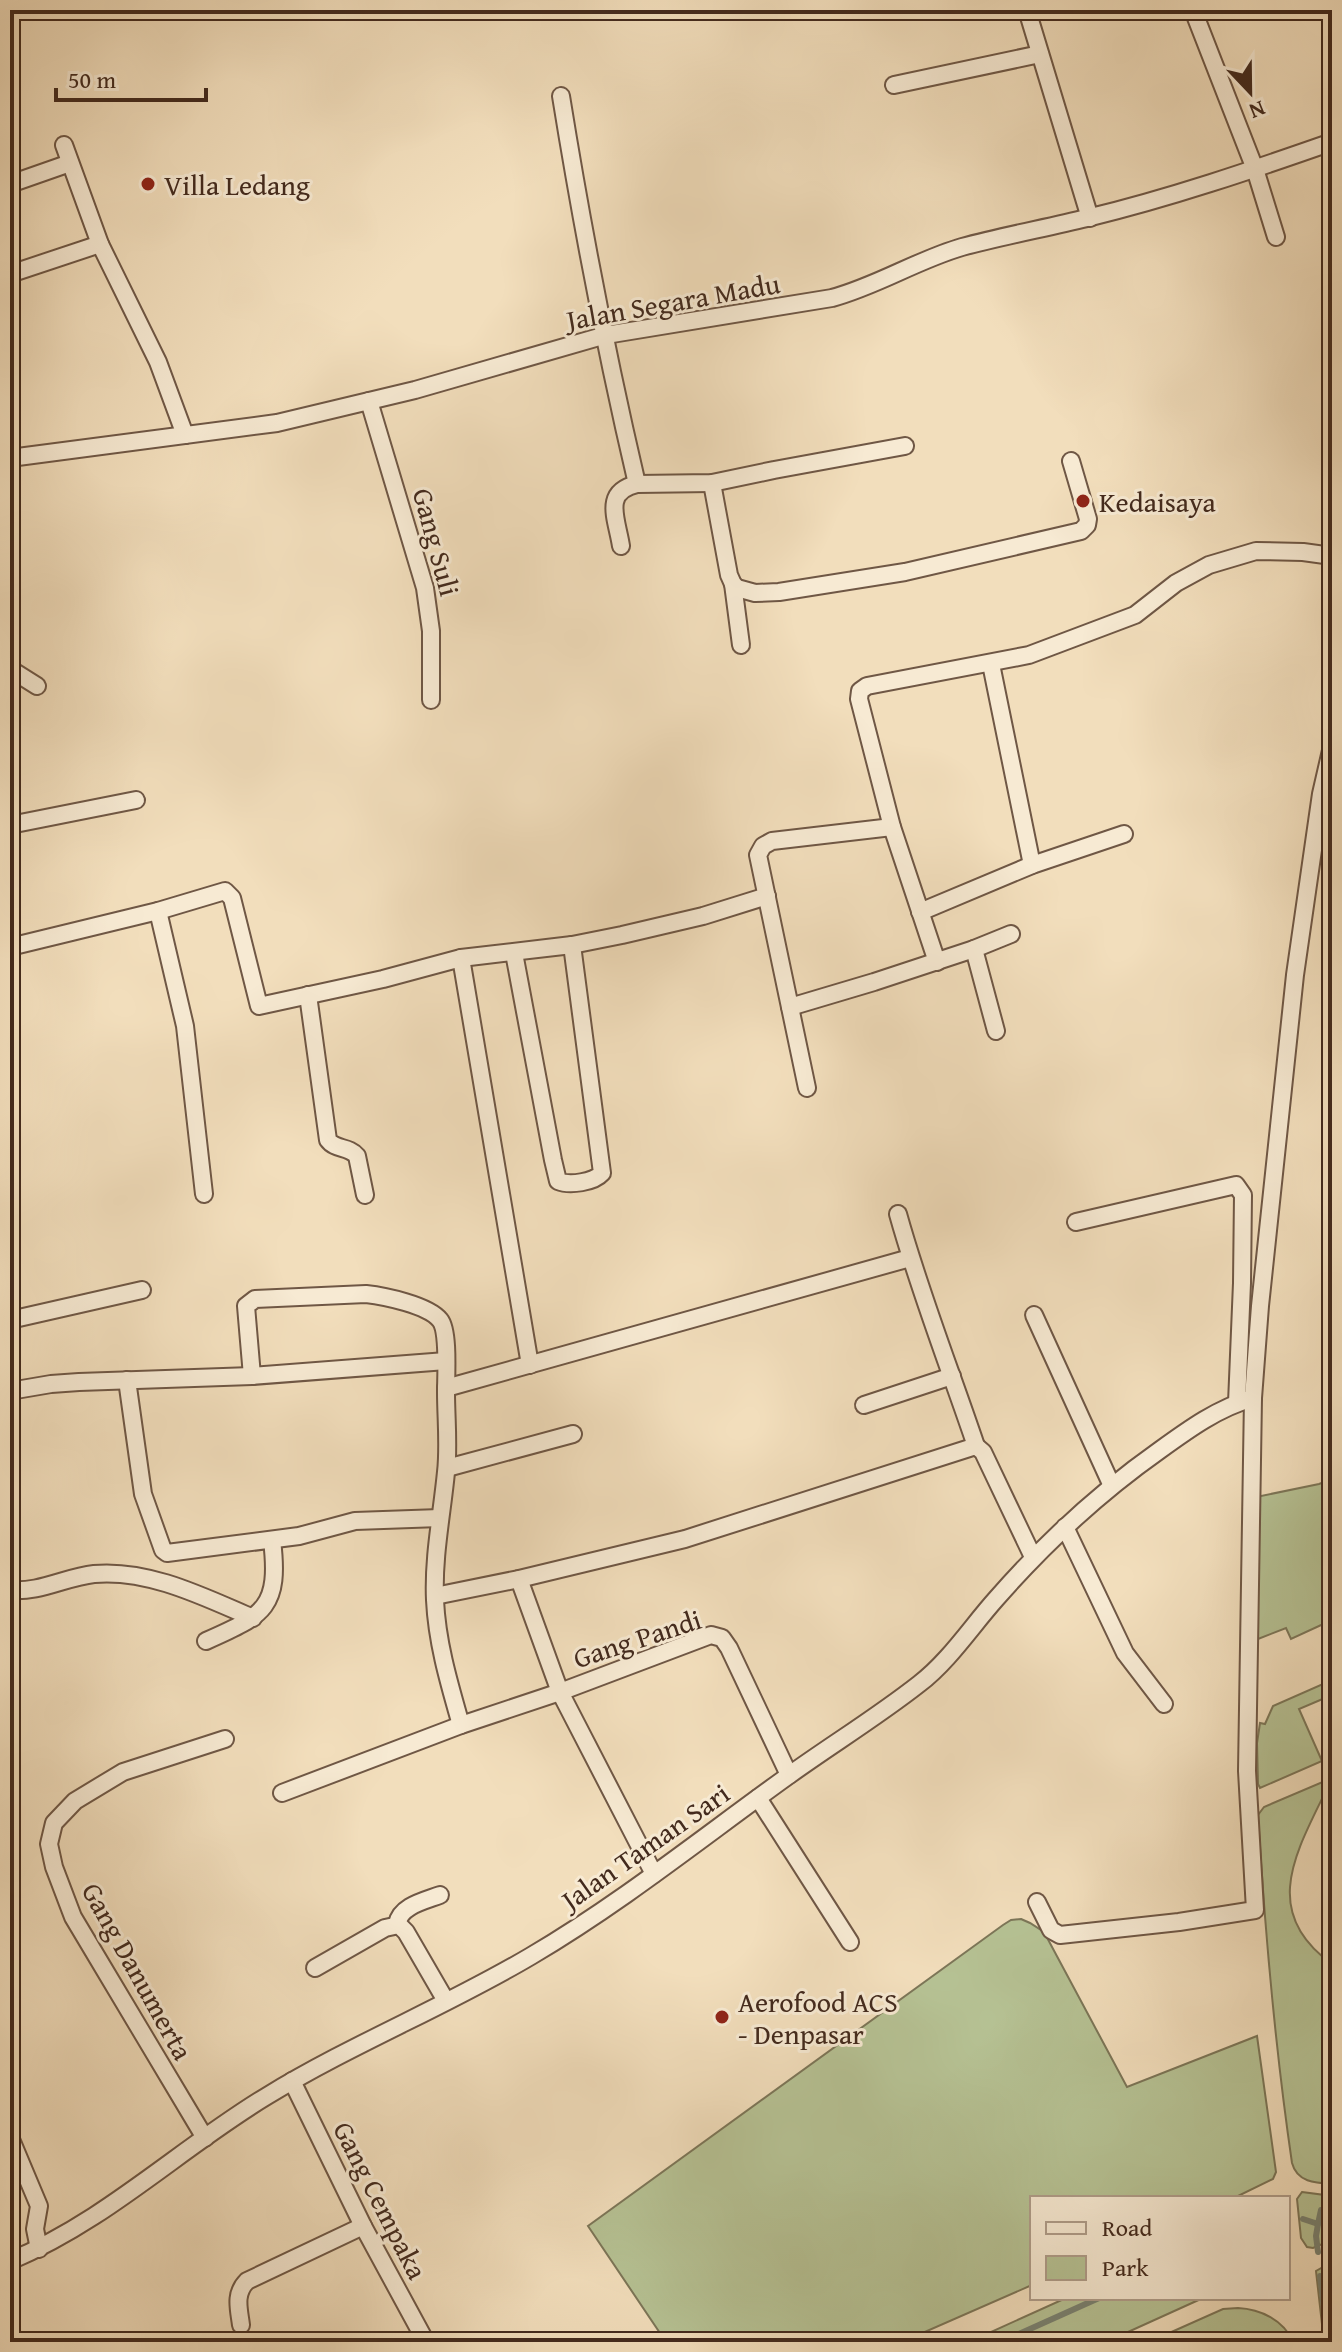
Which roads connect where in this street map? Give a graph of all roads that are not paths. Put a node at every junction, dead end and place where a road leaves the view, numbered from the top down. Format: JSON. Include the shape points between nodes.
{"nodes":[{"id":1,"x":1027,"y":10,"type":"edge"},
{"id":2,"x":1193,"y":10,"type":"edge"},
{"id":3,"x":1040,"y":54,"type":"junction"},
{"id":4,"x":894,"y":85,"type":"dead end"},
{"id":5,"x":561,"y":96,"type":"dead end"},
{"id":6,"x":1332,"y":142,"type":"edge"},
{"id":7,"x":64,"y":145,"type":"dead end"},
{"id":8,"x":70,"y":163,"type":"junction"},
{"id":9,"x":1255,"y":169,"type":"junction"},
{"id":10,"x":10,"y":184,"type":"edge"},
{"id":11,"x":1090,"y":218,"type":"junction"},
{"id":12,"x":1276,"y":237,"type":"dead end"},
{"id":13,"x":100,"y":244,"type":"junction"},
{"id":14,"x":10,"y":274,"type":"edge"},
{"id":15,"x":606,"y":335,"type":"junction"},
{"id":16,"x":369,"y":401,"type":"junction"},
{"id":17,"x":185,"y":435,"type":"junction"},
{"id":18,"x":905,"y":446,"type":"dead end"},
{"id":19,"x":10,"y":458,"type":"edge"},
{"id":20,"x":1071,"y":461,"type":"dead end"},
{"id":21,"x":712,"y":483,"type":"junction"},
{"id":22,"x":637,"y":484,"type":"junction"},
{"id":23,"x":621,"y":546,"type":"dead end"},
{"id":24,"x":1332,"y":556,"type":"edge"},
{"id":25,"x":733,"y":584,"type":"junction"},
{"id":26,"x":741,"y":645,"type":"dead end"},
{"id":27,"x":991,"y":664,"type":"junction"},
{"id":28,"x":10,"y":669,"type":"edge"},
{"id":29,"x":37,"y":686,"type":"dead end"},
{"id":30,"x":431,"y":700,"type":"dead end"},
{"id":31,"x":1332,"y":746,"type":"edge"},
{"id":32,"x":136,"y":800,"type":"dead end"},
{"id":33,"x":10,"y":825,"type":"edge"},
{"id":34,"x":892,"y":827,"type":"junction"},
{"id":35,"x":1124,"y":834,"type":"dead end"},
{"id":36,"x":1032,"y":865,"type":"junction"},
{"id":37,"x":767,"y":896,"type":"junction"},
{"id":38,"x":158,"y":911,"type":"junction"},
{"id":39,"x":920,"y":912,"type":"junction"},
{"id":40,"x":1011,"y":934,"type":"dead end"},
{"id":41,"x":572,"y":945,"type":"junction"},
{"id":42,"x":10,"y":947,"type":"edge"},
{"id":43,"x":974,"y":949,"type":"junction"},
{"id":44,"x":514,"y":953,"type":"junction"},
{"id":45,"x":461,"y":958,"type":"junction"},
{"id":46,"x":937,"y":962,"type":"junction"},
{"id":47,"x":308,"y":995,"type":"junction"},
{"id":48,"x":790,"y":1007,"type":"junction"},
{"id":49,"x":996,"y":1031,"type":"dead end"},
{"id":50,"x":807,"y":1088,"type":"dead end"},
{"id":51,"x":204,"y":1194,"type":"dead end"},
{"id":52,"x":365,"y":1195,"type":"dead end"},
{"id":53,"x":898,"y":1214,"type":"dead end"},
{"id":54,"x":1076,"y":1222,"type":"dead end"},
{"id":55,"x":910,"y":1258,"type":"junction"},
{"id":56,"x":142,"y":1290,"type":"dead end"},
{"id":57,"x":1034,"y":1315,"type":"dead end"},
{"id":58,"x":10,"y":1320,"type":"edge"},
{"id":59,"x":446,"y":1361,"type":"junction"},
{"id":60,"x":530,"y":1365,"type":"junction"},
{"id":61,"x":252,"y":1376,"type":"junction"},
{"id":62,"x":952,"y":1376,"type":"junction"},
{"id":63,"x":127,"y":1380,"type":"junction"},
{"id":64,"x":446,"y":1388,"type":"junction"},
{"id":65,"x":10,"y":1391,"type":"edge"},
{"id":66,"x":1245,"y":1400,"type":"junction"},
{"id":67,"x":864,"y":1405,"type":"dead end"},
{"id":68,"x":573,"y":1434,"type":"dead end"},
{"id":69,"x":976,"y":1446,"type":"junction"},
{"id":70,"x":447,"y":1468,"type":"junction"},
{"id":71,"x":1112,"y":1486,"type":"junction"},
{"id":72,"x":440,"y":1518,"type":"junction"},
{"id":73,"x":1065,"y":1527,"type":"junction"},
{"id":74,"x":272,"y":1540,"type":"junction"},
{"id":75,"x":1033,"y":1557,"type":"junction"},
{"id":76,"x":519,"y":1579,"type":"junction"},
{"id":77,"x":10,"y":1590,"type":"edge"},
{"id":78,"x":435,"y":1596,"type":"junction"},
{"id":79,"x":253,"y":1618,"type":"junction"},
{"id":80,"x":206,"y":1641,"type":"dead end"},
{"id":81,"x":560,"y":1692,"type":"junction"},
{"id":82,"x":1164,"y":1704,"type":"dead end"},
{"id":83,"x":461,"y":1725,"type":"junction"},
{"id":84,"x":225,"y":1739,"type":"dead end"},
{"id":85,"x":789,"y":1775,"type":"junction"},
{"id":86,"x":282,"y":1793,"type":"dead end"},
{"id":87,"x":758,"y":1798,"type":"junction"},
{"id":88,"x":654,"y":1874,"type":"junction"},
{"id":89,"x":440,"y":1895,"type":"dead end"},
{"id":90,"x":1037,"y":1902,"type":"dead end"},
{"id":91,"x":397,"y":1924,"type":"junction"},
{"id":92,"x":850,"y":1942,"type":"dead end"},
{"id":93,"x":315,"y":1968,"type":"dead end"},
{"id":94,"x":446,"y":2001,"type":"junction"},
{"id":95,"x":292,"y":2081,"type":"junction"},
{"id":96,"x":10,"y":2137,"type":"edge"},
{"id":97,"x":205,"y":2138,"type":"junction"},
{"id":98,"x":363,"y":2226,"type":"junction"},
{"id":99,"x":39,"y":2249,"type":"junction"},
{"id":100,"x":10,"y":2261,"type":"edge"},
{"id":101,"x":241,"y":2325,"type":"dead end"},
{"id":102,"x":426,"y":2342,"type":"edge"}],
"edges":[{"from":1,"to":3,"type":"street"},
{"from":2,"to":9,"type":"street"},
{"from":3,"to":4,"type":"street"},
{"from":3,"to":11,"type":"street"},
{"from":5,"to":15,"type":"street"},
{"from":6,"to":9,"type":"street","name":"Jalan Segara Madu"},
{"from":7,"to":8,"type":"street"},
{"from":8,"to":10,"type":"street"},
{"from":8,"to":13,"type":"street"},
{"from":9,"to":11,"type":"street","name":"Jalan Segara Madu"},
{"from":9,"to":12,"type":"street"},
{"from":11,"to":15,"type":"street","name":"Jalan Segara Madu","via":[[961,248],[832,298]]},
{"from":13,"to":14,"type":"street"},
{"from":13,"to":17,"type":"street","via":[[158,362]]},
{"from":15,"to":16,"type":"street","name":"Jalan Segara Madu"},
{"from":15,"to":22,"type":"street"},
{"from":16,"to":17,"type":"street","name":"Jalan Segara Madu","via":[[277,423]]},
{"from":16,"to":30,"type":"street","name":"Gang Suli","via":[[425,588]]},
{"from":17,"to":19,"type":"street","name":"Jalan Segara Madu"},
{"from":18,"to":21,"type":"street"},
{"from":20,"to":25,"type":"street","via":[[1088,519],[1081,531],[905,572],[779,592],[745,591]]},
{"from":21,"to":22,"type":"street"},
{"from":21,"to":25,"type":"street"},
{"from":22,"to":23,"type":"street","via":[[614,500]]},
{"from":24,"to":27,"type":"street","via":[[1256,551],[1209,565],[1135,615]]},
{"from":25,"to":26,"type":"street"},
{"from":27,"to":34,"type":"street","via":[[860,691]]},
{"from":27,"to":36,"type":"street"},
{"from":28,"to":29,"type":"street"},
{"from":31,"to":66,"type":"street","via":[[1291,1006],[1262,1290]]},
{"from":32,"to":33,"type":"street"},
{"from":34,"to":37,"type":"street","via":[[772,841],[758,855]]},
{"from":34,"to":39,"type":"street"},
{"from":35,"to":36,"type":"street"},
{"from":36,"to":39,"type":"street"},
{"from":37,"to":41,"type":"street"},
{"from":37,"to":48,"type":"street"},
{"from":38,"to":42,"type":"street"},
{"from":38,"to":47,"type":"street","via":[[227,892],[259,1006]]},
{"from":38,"to":51,"type":"street","via":[[185,1026]]},
{"from":39,"to":46,"type":"street"},
{"from":40,"to":43,"type":"street"},
{"from":41,"to":44,"type":"street"},
{"from":41,"to":44,"type":"street","via":[[602,1173],[596,1179],[564,1184],[558,1181],[553,1160]]},
{"from":43,"to":46,"type":"street"},
{"from":43,"to":49,"type":"street"},
{"from":44,"to":45,"type":"street"},
{"from":45,"to":47,"type":"street"},
{"from":45,"to":60,"type":"street"},
{"from":46,"to":48,"type":"street"},
{"from":47,"to":52,"type":"street","via":[[328,1140],[357,1156]]},
{"from":48,"to":50,"type":"street"},
{"from":53,"to":55,"type":"street"},
{"from":54,"to":66,"type":"street","via":[[1236,1185],[1241,1189]]},
{"from":55,"to":60,"type":"street"},
{"from":55,"to":62,"type":"street"},
{"from":56,"to":58,"type":"street"},
{"from":57,"to":71,"type":"street"},
{"from":59,"to":61,"type":"street"},
{"from":59,"to":61,"type":"street","via":[[442,1323],[403,1302],[366,1294],[260,1298],[246,1306]]},
{"from":59,"to":64,"type":"street"},
{"from":60,"to":64,"type":"street"},
{"from":61,"to":63,"type":"street"},
{"from":62,"to":67,"type":"street"},
{"from":62,"to":69,"type":"street"},
{"from":63,"to":65,"type":"street"},
{"from":63,"to":74,"type":"street","via":[[143,1494],[163,1550]]},
{"from":64,"to":70,"type":"street"},
{"from":66,"to":71,"type":"street","name":"Jalan Taman Sari","via":[[1205,1419]]},
{"from":66,"to":90,"type":"street","via":[[1247,1771],[1255,1910],[1060,1935],[1051,1930]]},
{"from":68,"to":70,"type":"street"},
{"from":69,"to":75,"type":"street"},
{"from":69,"to":76,"type":"street","via":[[685,1539]]},
{"from":70,"to":72,"type":"street"},
{"from":71,"to":73,"type":"street","name":"Jalan Taman Sari"},
{"from":72,"to":74,"type":"street","via":[[355,1521]]},
{"from":72,"to":78,"type":"street"},
{"from":73,"to":75,"type":"street","name":"Jalan Taman Sari"},
{"from":73,"to":82,"type":"street","via":[[1125,1653]]},
{"from":74,"to":79,"type":"street","via":[[272,1593]]},
{"from":75,"to":85,"type":"street","name":"Jalan Taman Sari","via":[[931,1674]]},
{"from":76,"to":78,"type":"street"},
{"from":76,"to":81,"type":"street"},
{"from":77,"to":79,"type":"street","via":[[96,1574],[140,1576]]},
{"from":78,"to":83,"type":"street","via":[[442,1658]]},
{"from":79,"to":80,"type":"street"},
{"from":81,"to":83,"type":"street"},
{"from":81,"to":85,"type":"street","name":"Gang Pandi","via":[[717,1636],[729,1648]]},
{"from":81,"to":88,"type":"street"},
{"from":83,"to":86,"type":"street"},
{"from":84,"to":97,"type":"street","name":"Gang Danumerta","via":[[123,1772],[75,1801],[54,1823],[49,1844],[73,1917]]},
{"from":85,"to":87,"type":"street","name":"Jalan Taman Sari"},
{"from":87,"to":88,"type":"street","name":"Jalan Taman Sari"},
{"from":87,"to":92,"type":"street"},
{"from":88,"to":94,"type":"street","name":"Jalan Taman Sari","via":[[534,1954]]},
{"from":89,"to":91,"type":"street","via":[[410,1907]]},
{"from":91,"to":93,"type":"street"},
{"from":91,"to":94,"type":"street"},
{"from":94,"to":95,"type":"street","name":"Jalan Taman Sari"},
{"from":95,"to":97,"type":"street","name":"Jalan Taman Sari"},
{"from":95,"to":98,"type":"street","name":"Gang Cempaka"},
{"from":96,"to":99,"type":"street","via":[[39,2206]]},
{"from":97,"to":99,"type":"street","name":"Jalan Taman Sari","via":[[96,2217]]},
{"from":98,"to":101,"type":"street","via":[[247,2281],[238,2301]]},
{"from":98,"to":102,"type":"street","name":"Gang Cempaka"},
{"from":99,"to":100,"type":"street","name":"Jalan Taman Sari"}]}
